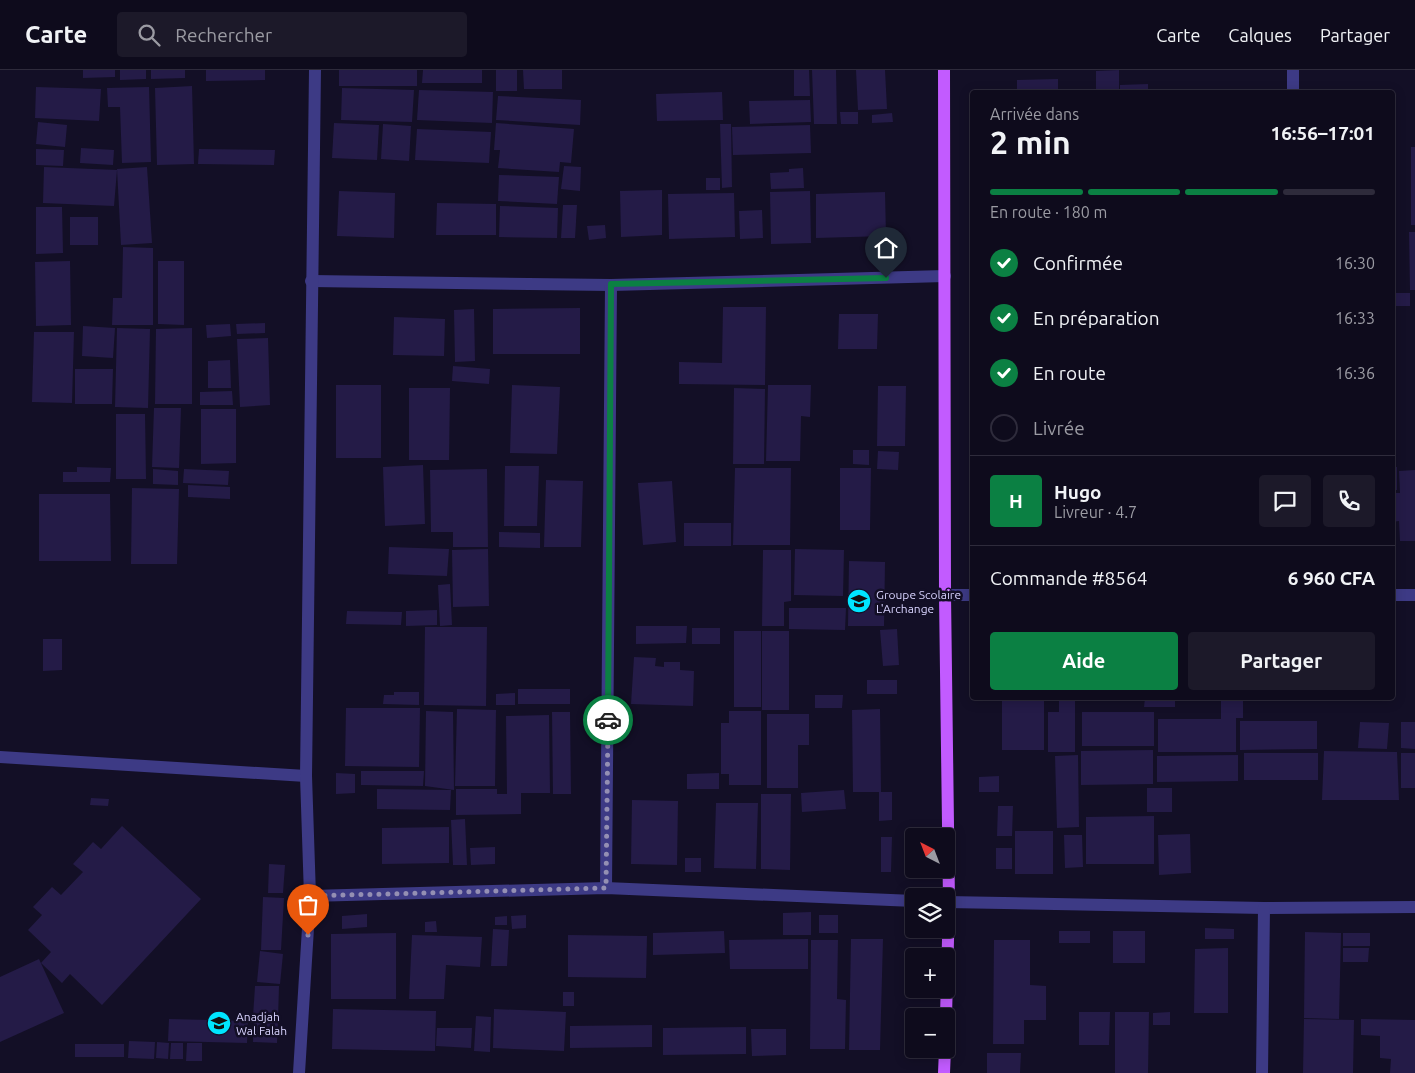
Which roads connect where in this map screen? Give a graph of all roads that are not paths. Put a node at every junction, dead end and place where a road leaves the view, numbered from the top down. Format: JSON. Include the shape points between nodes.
{"nodes":[{"id":1,"x":314,"y":70,"type":"edge"},
{"id":2,"x":944,"y":70,"type":"edge"},
{"id":3,"x":1293,"y":70,"type":"edge"},
{"id":4,"x":1293,"y":90,"type":"edge"},
{"id":5,"x":945,"y":276,"type":"junction"},
{"id":6,"x":311,"y":281,"type":"junction"},
{"id":7,"x":611,"y":284,"type":"junction"},
{"id":8,"x":945,"y":595,"type":"junction"},
{"id":9,"x":970,"y":595,"type":"edge"},
{"id":10,"x":1395,"y":595,"type":"edge"},
{"id":11,"x":1415,"y":595,"type":"edge"},
{"id":12,"x":0,"y":757,"type":"edge"},
{"id":13,"x":306,"y":776,"type":"junction"},
{"id":14,"x":606,"y":888,"type":"junction"},
{"id":15,"x":948,"y":888,"type":"edge"},
{"id":16,"x":310,"y":896,"type":"junction"},
{"id":17,"x":905,"y":901,"type":"edge"},
{"id":18,"x":955,"y":902,"type":"edge"},
{"id":19,"x":1415,"y":907,"type":"edge"},
{"id":20,"x":1264,"y":908,"type":"junction"},
{"id":21,"x":947,"y":938,"type":"edge"},
{"id":22,"x":946,"y":1008,"type":"edge"},
{"id":23,"x":945,"y":1058,"type":"edge"},
{"id":24,"x":299,"y":1073,"type":"edge"},
{"id":25,"x":944,"y":1073,"type":"edge"},
{"id":26,"x":1262,"y":1073,"type":"edge"}],
"edges":[{"from":1,"to":6,"type":"street"},
{"from":2,"to":5,"type":"main road"},
{"from":3,"to":4,"type":"street"},
{"from":5,"to":7,"type":"street"},
{"from":5,"to":8,"type":"main road"},
{"from":6,"to":7,"type":"street"},
{"from":6,"to":13,"type":"street"},
{"from":7,"to":14,"type":"street"},
{"from":8,"to":9,"type":"street"},
{"from":8,"to":15,"type":"main road"},
{"from":10,"to":11,"type":"street"},
{"from":12,"to":13,"type":"street"},
{"from":13,"to":16,"type":"street"},
{"from":14,"to":16,"type":"street"},
{"from":14,"to":17,"type":"street"},
{"from":16,"to":24,"type":"street"},
{"from":18,"to":20,"type":"street"},
{"from":19,"to":20,"type":"street"},
{"from":20,"to":26,"type":"street"},
{"from":21,"to":22,"type":"main road"},
{"from":23,"to":25,"type":"main road"}]}
